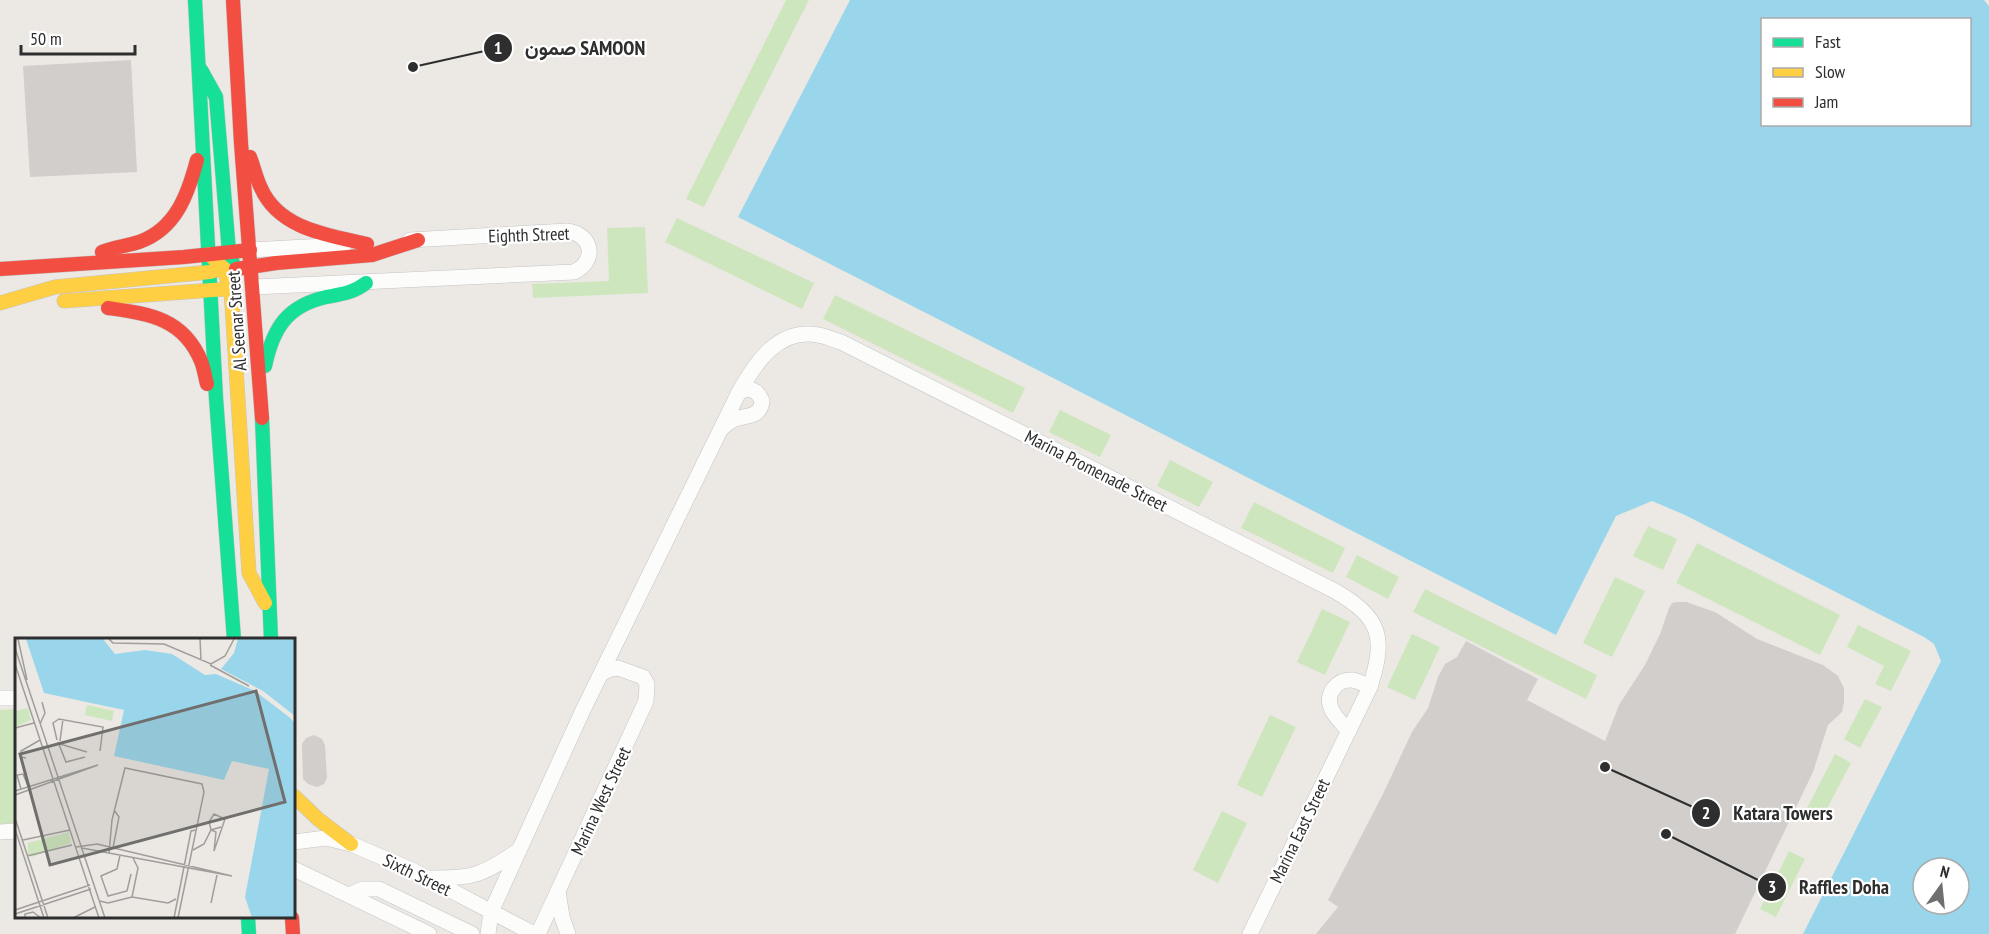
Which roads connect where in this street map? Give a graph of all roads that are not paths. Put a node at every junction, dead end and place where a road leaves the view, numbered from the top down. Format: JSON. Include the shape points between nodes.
{"nodes":[{"id":1,"x":195,"y":0,"type":"edge"},
{"id":2,"x":233,"y":0,"type":"edge"},
{"id":3,"x":198,"y":64,"type":"junction"},
{"id":4,"x":202,"y":141,"type":"junction"},
{"id":5,"x":241,"y":143,"type":"junction"},
{"id":6,"x":418,"y":240,"type":"junction"},
{"id":7,"x":367,"y":243,"type":"junction"},
{"id":8,"x":250,"y":250,"type":"junction"},
{"id":9,"x":209,"y":254,"type":"junction"},
{"id":10,"x":81,"y":263,"type":"junction"},
{"id":11,"x":226,"y":267,"type":"junction"},
{"id":12,"x":251,"y":267,"type":"junction"},
{"id":13,"x":0,"y":269,"type":"edge"},
{"id":14,"x":366,"y":283,"type":"junction"},
{"id":15,"x":253,"y":287,"type":"junction"},
{"id":16,"x":231,"y":289,"type":"junction"},
{"id":17,"x":210,"y":291,"type":"junction"},
{"id":18,"x":77,"y":300,"type":"junction"},
{"id":19,"x":0,"y":304,"type":"edge"},
{"id":20,"x":739,"y":392,"type":"junction"},
{"id":21,"x":261,"y":394,"type":"junction"},
{"id":22,"x":216,"y":398,"type":"junction"},
{"id":23,"x":719,"y":431,"type":"junction"},
{"id":24,"x":268,"y":610,"type":"junction"},
{"id":25,"x":622,"y":633,"type":"junction"},
{"id":26,"x":1377,"y":634,"type":"joint"},
{"id":27,"x":234,"y":638,"type":"edge"},
{"id":28,"x":271,"y":638,"type":"edge"},
{"id":29,"x":631,"y":672,"type":"junction"},
{"id":30,"x":602,"y":674,"type":"junction"},
{"id":31,"x":1370,"y":687,"type":"junction"},
{"id":32,"x":1349,"y":731,"type":"junction"},
{"id":33,"x":296,"y":798,"type":"edge"},
{"id":34,"x":15,"y":831,"type":"edge"},
{"id":35,"x":0,"y":832,"type":"edge"},
{"id":36,"x":296,"y":842,"type":"edge"},
{"id":37,"x":351,"y":844,"type":"junction"},
{"id":38,"x":519,"y":850,"type":"junction"},
{"id":39,"x":296,"y":870,"type":"edge"},
{"id":40,"x":428,"y":878,"type":"junction"},
{"id":41,"x":558,"y":891,"type":"junction"},
{"id":42,"x":348,"y":895,"type":"junction"},
{"id":43,"x":491,"y":912,"type":"junction"},
{"id":44,"x":248,"y":919,"type":"edge"},
{"id":45,"x":292,"y":919,"type":"edge"},
{"id":46,"x":1249,"y":933,"type":"edge"},
{"id":47,"x":249,"y":934,"type":"edge"},
{"id":48,"x":293,"y":934,"type":"edge"},
{"id":49,"x":429,"y":934,"type":"edge"},
{"id":50,"x":472,"y":934,"type":"edge"},
{"id":51,"x":488,"y":934,"type":"edge"},
{"id":52,"x":536,"y":934,"type":"edge"},
{"id":53,"x":568,"y":934,"type":"edge"}],
"edges":[{"from":1,"to":3,"type":"street","name":"Al Seenar Street"},
{"from":2,"to":5,"type":"street","name":"Al Seenar Street"},
{"from":3,"to":4,"type":"street","name":"Al Seenar Street"},
{"from":3,"to":11,"type":"street","via":[[216,97]]},
{"from":4,"to":9,"type":"street","name":"Al Seenar Street"},
{"from":4,"to":10,"type":"street","via":[[189,190],[167,226],[144,240],[93,255]]},
{"from":5,"to":7,"type":"street","via":[[261,188],[286,219]]},
{"from":5,"to":8,"type":"street","name":"Al Seenar Street"},
{"from":6,"to":7,"type":"street","name":"Eighth Street"},
{"from":6,"to":12,"type":"street","via":[[372,255]]},
{"from":6,"to":14,"type":"street","name":"Eighth Street","via":[[567,231],[580,234],[589,251],[585,264],[574,272]]},
{"from":7,"to":8,"type":"street","name":"Eighth Street"},
{"from":8,"to":11,"type":"street","name":"Eighth Street"},
{"from":8,"to":12,"type":"street","name":"Al Seenar Street"},
{"from":9,"to":10,"type":"street","name":"Eighth Street"},
{"from":9,"to":11,"type":"street","name":"Al Seenar Street"},
{"from":9,"to":11,"type":"street","name":"Eighth Street"},
{"from":10,"to":13,"type":"street","name":"Eighth Street"},
{"from":11,"to":12,"type":"street"},
{"from":11,"to":15,"type":"street"},
{"from":11,"to":16,"type":"street"},
{"from":11,"to":17,"type":"street","name":"Al Seenar Street"},
{"from":11,"to":19,"type":"street","via":[[55,287]]},
{"from":12,"to":15,"type":"street","name":"Al Seenar Street"},
{"from":14,"to":15,"type":"street","name":"Eighth Street"},
{"from":14,"to":21,"type":"street","via":[[354,292],[306,304],[282,320],[268,348]]},
{"from":15,"to":16,"type":"street","name":"Eighth Street"},
{"from":15,"to":21,"type":"street","name":"Al Seenar Street"},
{"from":16,"to":17,"type":"street","name":"Eighth Street"},
{"from":16,"to":24,"type":"street","via":[[249,573]]},
{"from":17,"to":18,"type":"street","name":"Eighth Street"},
{"from":17,"to":22,"type":"street","name":"Al Seenar Street"},
{"from":18,"to":19,"type":"street","name":"Eighth Street"},
{"from":18,"to":22,"type":"street","via":[[150,314],[176,328],[196,352]]},
{"from":20,"to":23,"type":"street"},
{"from":20,"to":23,"type":"street","via":[[747,389],[759,394],[759,411],[730,422]]},
{"from":20,"to":26,"type":"street","name":"Marina Promenade Street","via":[[754,366],[778,342],[799,334],[841,342],[1335,591],[1365,610]]},
{"from":21,"to":24,"type":"street","name":"Al Seenar Street"},
{"from":22,"to":27,"type":"street","name":"Al Seenar Street"},
{"from":23,"to":25,"type":"street"},
{"from":24,"to":28,"type":"street","name":"Al Seenar Street"},
{"from":25,"to":29,"type":"street","name":"Marina West Street"},
{"from":25,"to":30,"type":"street"},
{"from":26,"to":31,"type":"street","name":"Marina East Street","via":[[1378,658]]},
{"from":29,"to":30,"type":"street","via":[[618,668]]},
{"from":29,"to":41,"type":"street","name":"Marina West Street","via":[[647,684],[646,701]]},
{"from":30,"to":38,"type":"street"},
{"from":31,"to":32,"type":"street","name":"Marina East Street"},
{"from":31,"to":32,"type":"street","via":[[1350,680],[1340,682],[1331,692],[1332,710]]},
{"from":32,"to":46,"type":"street","name":"Marina East Street"},
{"from":33,"to":37,"type":"street"},
{"from":34,"to":35,"type":"street"},
{"from":36,"to":37,"type":"street","name":"Sixth Street","via":[[326,838]]},
{"from":37,"to":40,"type":"street","name":"Sixth Street"},
{"from":38,"to":40,"type":"street","via":[[482,873],[466,878]]},
{"from":38,"to":43,"type":"street"},
{"from":39,"to":42,"type":"street"},
{"from":40,"to":43,"type":"street","name":"Sixth Street"},
{"from":41,"to":52,"type":"street","name":"Marina West Street"},
{"from":41,"to":53,"type":"street"},
{"from":42,"to":49,"type":"street"},
{"from":42,"to":50,"type":"street","via":[[363,889],[379,889]]},
{"from":43,"to":51,"type":"street"},
{"from":43,"to":52,"type":"street","name":"Sixth Street"},
{"from":44,"to":47,"type":"street"},
{"from":45,"to":48,"type":"street"}]}
